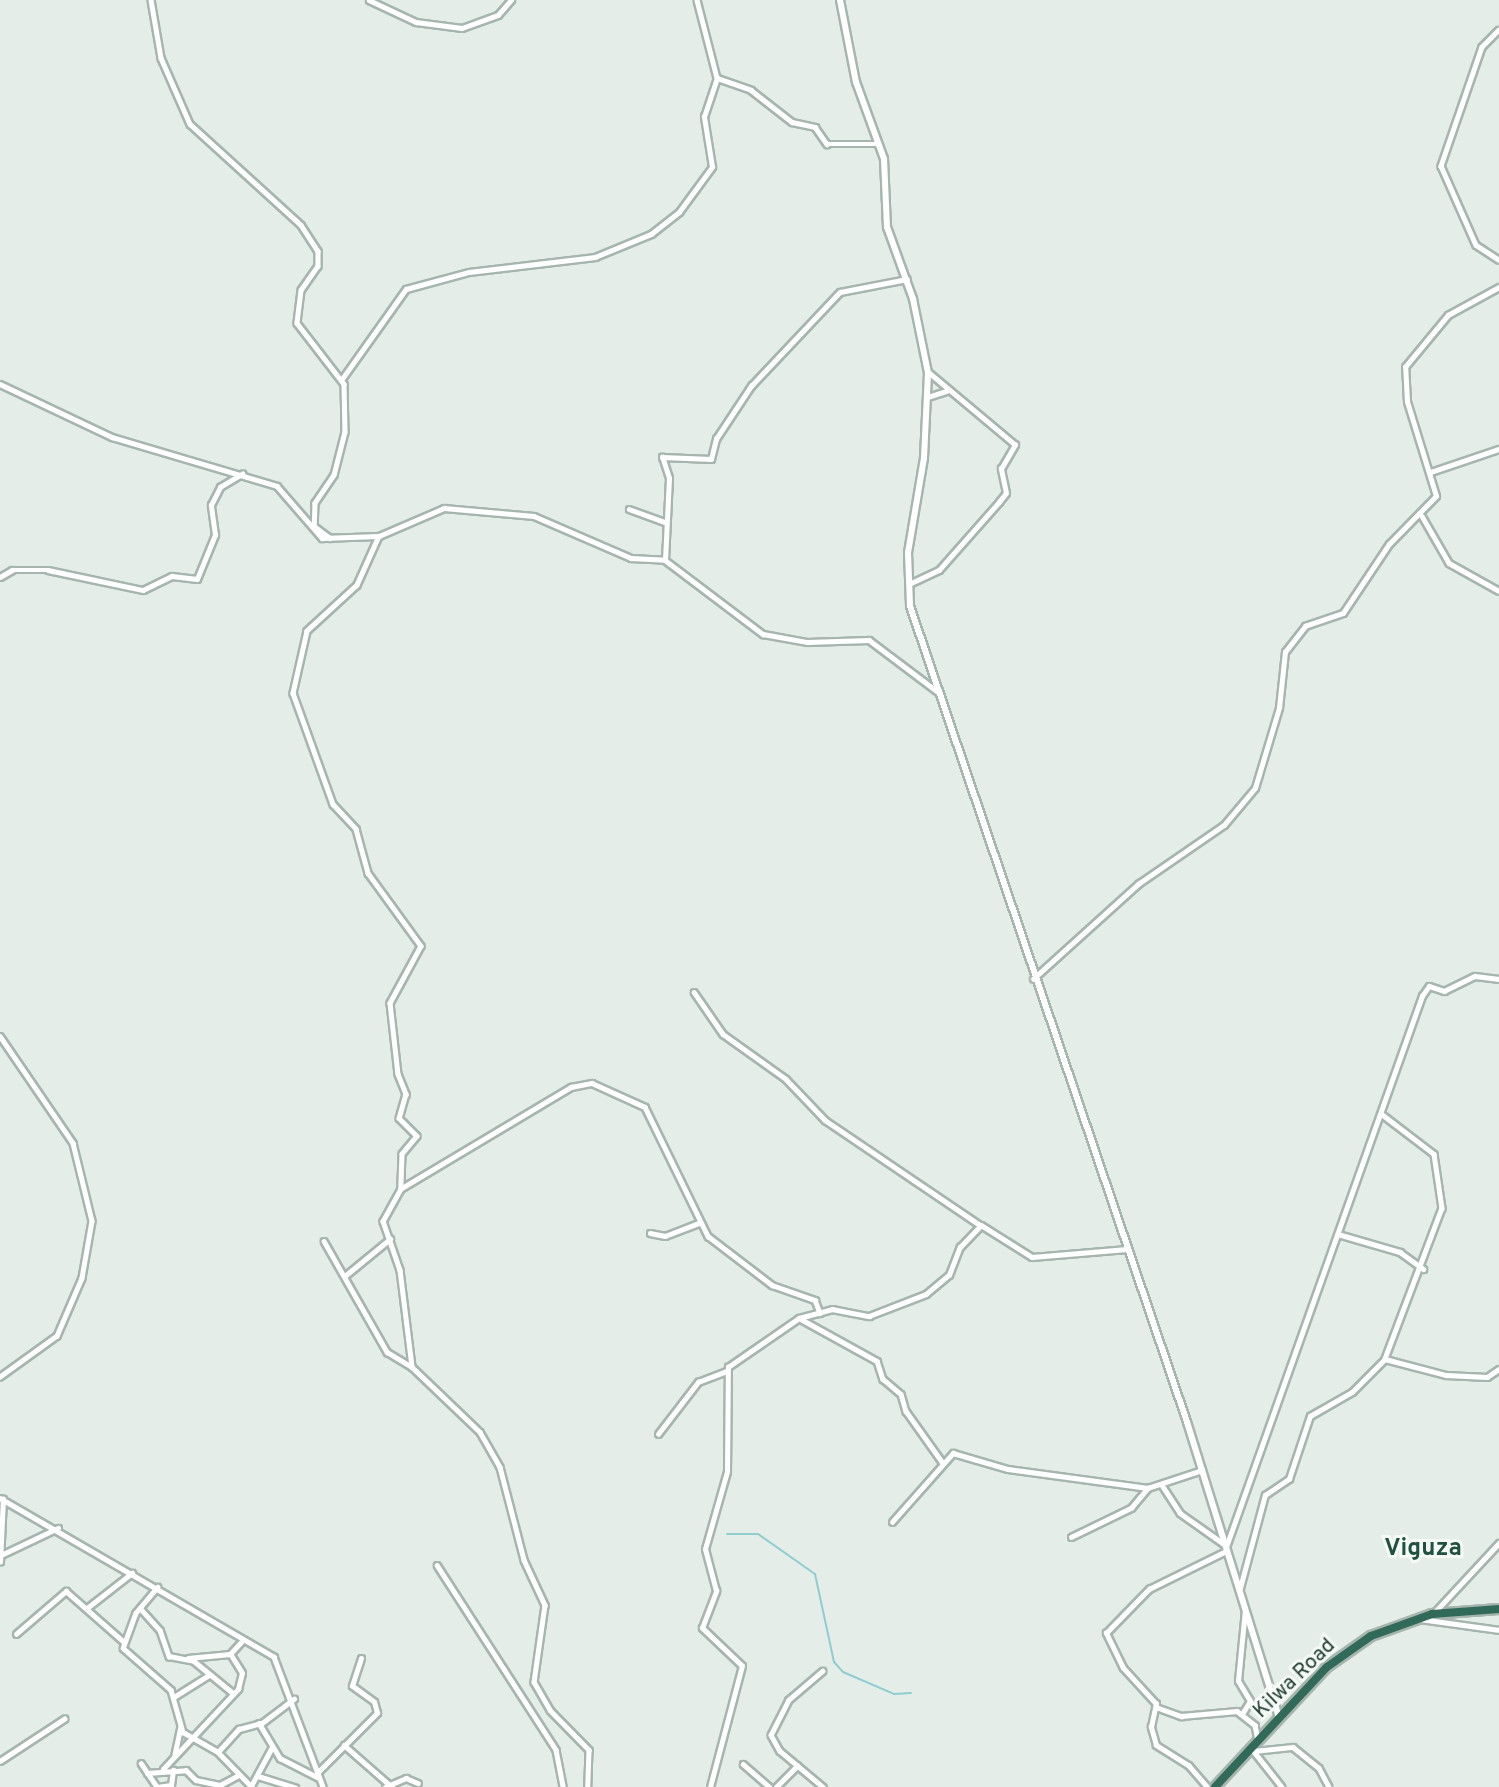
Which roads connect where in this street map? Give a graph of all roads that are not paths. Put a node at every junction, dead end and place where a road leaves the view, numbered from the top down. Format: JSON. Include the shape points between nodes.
{"nodes":[{"id":1,"x":151,"y":0,"type":"edge"},
{"id":2,"x":369,"y":0,"type":"edge"},
{"id":3,"x":511,"y":0,"type":"edge"},
{"id":4,"x":697,"y":0,"type":"edge"},
{"id":5,"x":840,"y":0,"type":"edge"},
{"id":6,"x":1499,"y":30,"type":"edge"},
{"id":7,"x":718,"y":78,"type":"junction"},
{"id":8,"x":880,"y":144,"type":"junction"},
{"id":9,"x":1499,"y":260,"type":"edge"},
{"id":10,"x":907,"y":279,"type":"junction"},
{"id":11,"x":1499,"y":287,"type":"edge"},
{"id":12,"x":928,"y":373,"type":"junction"},
{"id":13,"x":342,"y":379,"type":"junction"},
{"id":14,"x":0,"y":384,"type":"edge"},
{"id":15,"x":947,"y":391,"type":"junction"},
{"id":16,"x":928,"y":397,"type":"junction"},
{"id":17,"x":1499,"y":450,"type":"edge"},
{"id":18,"x":1431,"y":472,"type":"junction"},
{"id":19,"x":242,"y":473,"type":"junction"},
{"id":20,"x":629,"y":509,"type":"dead end"},
{"id":21,"x":1421,"y":516,"type":"junction"},
{"id":22,"x":665,"y":523,"type":"junction"},
{"id":23,"x":379,"y":536,"type":"junction"},
{"id":24,"x":330,"y":539,"type":"junction"},
{"id":25,"x":665,"y":560,"type":"junction"},
{"id":26,"x":0,"y":577,"type":"edge"},
{"id":27,"x":909,"y":584,"type":"junction"},
{"id":28,"x":1498,"y":589,"type":"edge"},
{"id":29,"x":937,"y":691,"type":"junction"},
{"id":30,"x":1033,"y":979,"type":"junction"},
{"id":31,"x":1499,"y":979,"type":"edge"},
{"id":32,"x":694,"y":992,"type":"dead end"},
{"id":33,"x":0,"y":1036,"type":"edge"},
{"id":34,"x":1383,"y":1115,"type":"junction"},
{"id":35,"x":401,"y":1189,"type":"junction"},
{"id":36,"x":699,"y":1223,"type":"junction"},
{"id":37,"x":981,"y":1225,"type":"junction"},
{"id":38,"x":650,"y":1234,"type":"dead end"},
{"id":39,"x":1338,"y":1234,"type":"junction"},
{"id":40,"x":390,"y":1239,"type":"junction"},
{"id":41,"x":324,"y":1241,"type":"dead end"},
{"id":42,"x":1127,"y":1249,"type":"junction"},
{"id":43,"x":1423,"y":1269,"type":"junction"},
{"id":44,"x":346,"y":1275,"type":"junction"},
{"id":45,"x":820,"y":1313,"type":"junction"},
{"id":46,"x":799,"y":1318,"type":"junction"},
{"id":47,"x":1385,"y":1359,"type":"junction"},
{"id":48,"x":412,"y":1367,"type":"junction"},
{"id":49,"x":1499,"y":1369,"type":"edge"},
{"id":50,"x":726,"y":1371,"type":"junction"},
{"id":51,"x":0,"y":1377,"type":"edge"},
{"id":52,"x":658,"y":1434,"type":"dead end"},
{"id":53,"x":943,"y":1463,"type":"junction"},
{"id":54,"x":1202,"y":1470,"type":"junction"},
{"id":55,"x":1162,"y":1485,"type":"junction"},
{"id":56,"x":1148,"y":1488,"type":"junction"},
{"id":57,"x":1,"y":1498,"type":"edge"},
{"id":58,"x":892,"y":1522,"type":"dead end"},
{"id":59,"x":58,"y":1528,"type":"junction"},
{"id":60,"x":1071,"y":1537,"type":"dead end"},
{"id":61,"x":1499,"y":1543,"type":"edge"},
{"id":62,"x":1225,"y":1548,"type":"junction"},
{"id":63,"x":1,"y":1555,"type":"edge"},
{"id":64,"x":0,"y":1562,"type":"edge"},
{"id":65,"x":437,"y":1565,"type":"dead end"},
{"id":66,"x":132,"y":1573,"type":"junction"},
{"id":67,"x":158,"y":1587,"type":"junction"},
{"id":68,"x":1240,"y":1588,"type":"junction"},
{"id":69,"x":88,"y":1608,"type":"junction"},
{"id":70,"x":140,"y":1608,"type":"junction"},
{"id":71,"x":1245,"y":1608,"type":"junction"},
{"id":72,"x":1499,"y":1609,"type":"edge"},
{"id":73,"x":1433,"y":1614,"type":"junction"},
{"id":74,"x":1418,"y":1618,"type":"junction"},
{"id":75,"x":1499,"y":1630,"type":"edge"},
{"id":76,"x":16,"y":1634,"type":"dead end"},
{"id":77,"x":243,"y":1640,"type":"junction"},
{"id":78,"x":123,"y":1641,"type":"junction"},
{"id":79,"x":230,"y":1654,"type":"junction"},
{"id":80,"x":188,"y":1658,"type":"junction"},
{"id":81,"x":361,"y":1658,"type":"dead end"},
{"id":82,"x":822,"y":1671,"type":"dead end"},
{"id":83,"x":209,"y":1675,"type":"junction"},
{"id":84,"x":233,"y":1693,"type":"junction"},
{"id":85,"x":174,"y":1697,"type":"junction"},
{"id":86,"x":294,"y":1699,"type":"junction"},
{"id":87,"x":1156,"y":1707,"type":"junction"},
{"id":88,"x":1242,"y":1714,"type":"junction"},
{"id":89,"x":1279,"y":1717,"type":"junction"},
{"id":90,"x":64,"y":1719,"type":"dead end"},
{"id":91,"x":259,"y":1724,"type":"junction"},
{"id":92,"x":180,"y":1728,"type":"junction"},
{"id":93,"x":1258,"y":1740,"type":"junction"},
{"id":94,"x":194,"y":1741,"type":"junction"},
{"id":95,"x":344,"y":1745,"type":"junction"},
{"id":96,"x":271,"y":1749,"type":"junction"},
{"id":97,"x":1252,"y":1749,"type":"junction"},
{"id":98,"x":218,"y":1752,"type":"junction"},
{"id":99,"x":174,"y":1759,"type":"junction"},
{"id":100,"x":0,"y":1761,"type":"edge"},
{"id":101,"x":141,"y":1763,"type":"dead end"},
{"id":102,"x":743,"y":1764,"type":"dead end"},
{"id":103,"x":797,"y":1766,"type":"junction"},
{"id":104,"x":163,"y":1769,"type":"junction"},
{"id":105,"x":173,"y":1770,"type":"junction"},
{"id":106,"x":147,"y":1773,"type":"junction"},
{"id":107,"x":239,"y":1775,"type":"junction"},
{"id":108,"x":258,"y":1776,"type":"junction"},
{"id":109,"x":318,"y":1776,"type":"junction"},
{"id":110,"x":418,"y":1783,"type":"dead end"},
{"id":111,"x":252,"y":1786,"type":"edge"},
{"id":112,"x":389,"y":1786,"type":"edge"},
{"id":113,"x":156,"y":1787,"type":"edge"},
{"id":114,"x":295,"y":1787,"type":"edge"},
{"id":115,"x":323,"y":1787,"type":"edge"},
{"id":116,"x":563,"y":1787,"type":"edge"},
{"id":117,"x":588,"y":1787,"type":"edge"},
{"id":118,"x":710,"y":1787,"type":"edge"},
{"id":119,"x":769,"y":1787,"type":"edge"},
{"id":120,"x":776,"y":1787,"type":"edge"},
{"id":121,"x":824,"y":1787,"type":"edge"},
{"id":122,"x":1207,"y":1787,"type":"edge"},
{"id":123,"x":1215,"y":1787,"type":"edge"},
{"id":124,"x":1282,"y":1787,"type":"edge"},
{"id":125,"x":1329,"y":1787,"type":"edge"}],
"edges":[{"from":1,"to":13,"type":"street","via":[[161,58],[195,133],[301,225],[318,251],[318,266],[301,290],[297,324]]},
{"from":2,"to":3,"type":"street","via":[[416,22],[462,28],[498,15]]},
{"from":4,"to":7,"type":"street"},
{"from":5,"to":8,"type":"street","via":[[856,82]]},
{"from":6,"to":9,"type":"street","via":[[1482,47],[1441,166],[1476,245]]},
{"from":7,"to":8,"type":"street","via":[[751,90],[792,122],[815,127],[830,145]]},
{"from":7,"to":13,"type":"street","via":[[704,117],[712,167],[681,211],[651,234],[595,257],[469,272],[406,289]]},
{"from":8,"to":10,"type":"street","via":[[885,162],[884,214]]},
{"from":10,"to":12,"type":"street"},
{"from":10,"to":22,"type":"street","via":[[839,292],[751,386],[716,439],[711,459],[662,457],[669,478]]},
{"from":11,"to":18,"type":"street","via":[[1448,315],[1405,367],[1408,402]]},
{"from":12,"to":15,"type":"street"},
{"from":12,"to":16,"type":"street"},
{"from":13,"to":24,"type":"street","via":[[346,429],[334,475],[317,495],[313,524]]},
{"from":14,"to":19,"type":"street","via":[[112,437]]},
{"from":15,"to":16,"type":"street"},
{"from":15,"to":27,"type":"street","via":[[1015,445],[1001,469],[1006,493],[939,570]]},
{"from":16,"to":27,"type":"street"},
{"from":17,"to":18,"type":"street"},
{"from":18,"to":21,"type":"street","via":[[1436,496]]},
{"from":19,"to":24,"type":"street","via":[[283,490],[316,533]]},
{"from":19,"to":26,"type":"street","via":[[220,488],[211,505],[215,535],[197,579],[168,577],[143,590],[48,570],[12,570]]},
{"from":20,"to":22,"type":"street"},
{"from":21,"to":28,"type":"street","via":[[1450,563]]},
{"from":21,"to":30,"type":"street","via":[[1389,544],[1343,613],[1305,626],[1285,652],[1277,716],[1255,788],[1243,804],[1082,929]]},
{"from":22,"to":25,"type":"street","via":[[670,539]]},
{"from":23,"to":24,"type":"street"},
{"from":23,"to":25,"type":"street","via":[[433,511],[468,508],[534,516],[631,558]]},
{"from":23,"to":35,"type":"street","via":[[357,585],[307,631],[292,689],[333,804],[356,829],[369,873],[421,946],[390,1003],[397,1074],[406,1094],[399,1118],[417,1136],[400,1158]]},
{"from":25,"to":29,"type":"street","via":[[763,634],[807,642],[869,640]]},
{"from":27,"to":29,"type":"street"},
{"from":29,"to":30,"type":"street"},
{"from":30,"to":42,"type":"street"},
{"from":31,"to":34,"type":"street","via":[[1475,976],[1444,991],[1427,987]]},
{"from":32,"to":37,"type":"street","via":[[723,1034],[786,1079],[825,1120]]},
{"from":33,"to":51,"type":"street","via":[[73,1143],[92,1222],[82,1278],[57,1336]]},
{"from":34,"to":39,"type":"street"},
{"from":34,"to":43,"type":"street","via":[[1434,1154],[1442,1208]]},
{"from":35,"to":36,"type":"street","via":[[586,1082],[645,1107]]},
{"from":35,"to":40,"type":"street","via":[[383,1217]]},
{"from":36,"to":38,"type":"street","via":[[665,1236]]},
{"from":36,"to":45,"type":"street","via":[[772,1285],[815,1300]]},
{"from":37,"to":42,"type":"street","via":[[1032,1257]]},
{"from":37,"to":45,"type":"street","via":[[961,1247],[949,1275],[926,1294],[869,1316],[844,1309]]},
{"from":39,"to":43,"type":"street","via":[[1400,1252]]},
{"from":39,"to":62,"type":"street"},
{"from":40,"to":44,"type":"street"},
{"from":40,"to":48,"type":"street"},
{"from":41,"to":44,"type":"street"},
{"from":42,"to":54,"type":"street"},
{"from":43,"to":47,"type":"street"},
{"from":44,"to":48,"type":"street","via":[[387,1352]]},
{"from":45,"to":46,"type":"street"},
{"from":46,"to":50,"type":"street","via":[[763,1338]]},
{"from":46,"to":53,"type":"street","via":[[877,1361],[883,1379],[901,1394],[906,1411]]},
{"from":47,"to":49,"type":"street","via":[[1446,1375],[1486,1377]]},
{"from":47,"to":68,"type":"street","via":[[1352,1392],[1310,1416],[1289,1479],[1265,1495]]},
{"from":48,"to":117,"type":"street","via":[[480,1432],[500,1467],[524,1560],[545,1605],[534,1682],[544,1702],[589,1750]]},
{"from":50,"to":52,"type":"street","via":[[698,1382]]},
{"from":50,"to":118,"type":"street","via":[[728,1466],[705,1549],[716,1591],[702,1628],[743,1666]]},
{"from":53,"to":56,"type":"street","via":[[956,1453],[1008,1469]]},
{"from":53,"to":58,"type":"street"},
{"from":54,"to":55,"type":"street"},
{"from":54,"to":62,"type":"street"},
{"from":55,"to":56,"type":"street"},
{"from":55,"to":62,"type":"street","via":[[1180,1513]]},
{"from":56,"to":60,"type":"street","via":[[1130,1508]]},
{"from":57,"to":59,"type":"street"},
{"from":57,"to":63,"type":"street"},
{"from":59,"to":63,"type":"street"},
{"from":59,"to":66,"type":"street"},
{"from":61,"to":73,"type":"street"},
{"from":62,"to":68,"type":"street"},
{"from":62,"to":87,"type":"street","via":[[1156,1584],[1108,1628],[1108,1646]]},
{"from":63,"to":64,"type":"street"},
{"from":65,"to":116,"type":"street","via":[[556,1749]]},
{"from":66,"to":67,"type":"street"},
{"from":66,"to":69,"type":"street"},
{"from":67,"to":70,"type":"street"},
{"from":67,"to":77,"type":"street"},
{"from":68,"to":71,"type":"street"},
{"from":69,"to":76,"type":"street","via":[[65,1591]]},
{"from":69,"to":78,"type":"street"},
{"from":70,"to":78,"type":"street"},
{"from":70,"to":80,"type":"street","via":[[160,1630],[166,1654]]},
{"from":71,"to":88,"type":"street","via":[[1238,1681],[1250,1701]]},
{"from":71,"to":89,"type":"street"},
{"from":72,"to":73,"type":"highway","name":"Kilwa Road"},
{"from":73,"to":74,"type":"highway","name":"Kilwa Road"},
{"from":74,"to":75,"type":"street"},
{"from":74,"to":89,"type":"highway","name":"Kilwa Road","via":[[1371,1636],[1337,1659]]},
{"from":77,"to":79,"type":"street"},
{"from":77,"to":86,"type":"street","via":[[274,1657]]},
{"from":78,"to":85,"type":"street"},
{"from":79,"to":80,"type":"street"},
{"from":79,"to":84,"type":"street","via":[[242,1673]]},
{"from":80,"to":83,"type":"street"},
{"from":81,"to":95,"type":"street","via":[[352,1686],[373,1702],[377,1713]]},
{"from":82,"to":103,"type":"street","via":[[794,1694],[772,1724],[775,1745]]},
{"from":83,"to":84,"type":"street"},
{"from":83,"to":85,"type":"street"},
{"from":84,"to":94,"type":"street"},
{"from":85,"to":92,"type":"street"},
{"from":86,"to":91,"type":"street"},
{"from":86,"to":109,"type":"street"},
{"from":87,"to":88,"type":"street","via":[[1176,1715]]},
{"from":87,"to":122,"type":"street","via":[[1150,1727],[1156,1745],[1189,1766]]},
{"from":88,"to":93,"type":"street","via":[[1255,1725]]},
{"from":89,"to":93,"type":"highway","name":"Kilwa Road"},
{"from":90,"to":100,"type":"street"},
{"from":91,"to":96,"type":"street"},
{"from":91,"to":98,"type":"street","via":[[239,1729]]},
{"from":92,"to":94,"type":"street"},
{"from":92,"to":99,"type":"street"},
{"from":93,"to":97,"type":"highway","name":"Kilwa Road"},
{"from":94,"to":98,"type":"street"},
{"from":94,"to":99,"type":"street"},
{"from":95,"to":109,"type":"street"},
{"from":95,"to":112,"type":"street"},
{"from":96,"to":108,"type":"street"},
{"from":96,"to":109,"type":"street","via":[[293,1768]]},
{"from":97,"to":123,"type":"highway","name":"Kilwa Road"},
{"from":97,"to":124,"type":"street"},
{"from":97,"to":125,"type":"street","via":[[1293,1747],[1321,1770]]},
{"from":98,"to":107,"type":"street"},
{"from":99,"to":104,"type":"street"},
{"from":101,"to":106,"type":"street"},
{"from":102,"to":119,"type":"street"},
{"from":103,"to":120,"type":"street"},
{"from":103,"to":121,"type":"street"},
{"from":104,"to":105,"type":"street"},
{"from":104,"to":106,"type":"street"},
{"from":105,"to":107,"type":"street","via":[[220,1785]]},
{"from":105,"to":113,"type":"street","via":[[171,1785]]},
{"from":106,"to":113,"type":"street"},
{"from":107,"to":111,"type":"street"},
{"from":108,"to":111,"type":"street"},
{"from":108,"to":114,"type":"street"},
{"from":109,"to":115,"type":"street"},
{"from":110,"to":112,"type":"street","via":[[406,1778]]}]}
